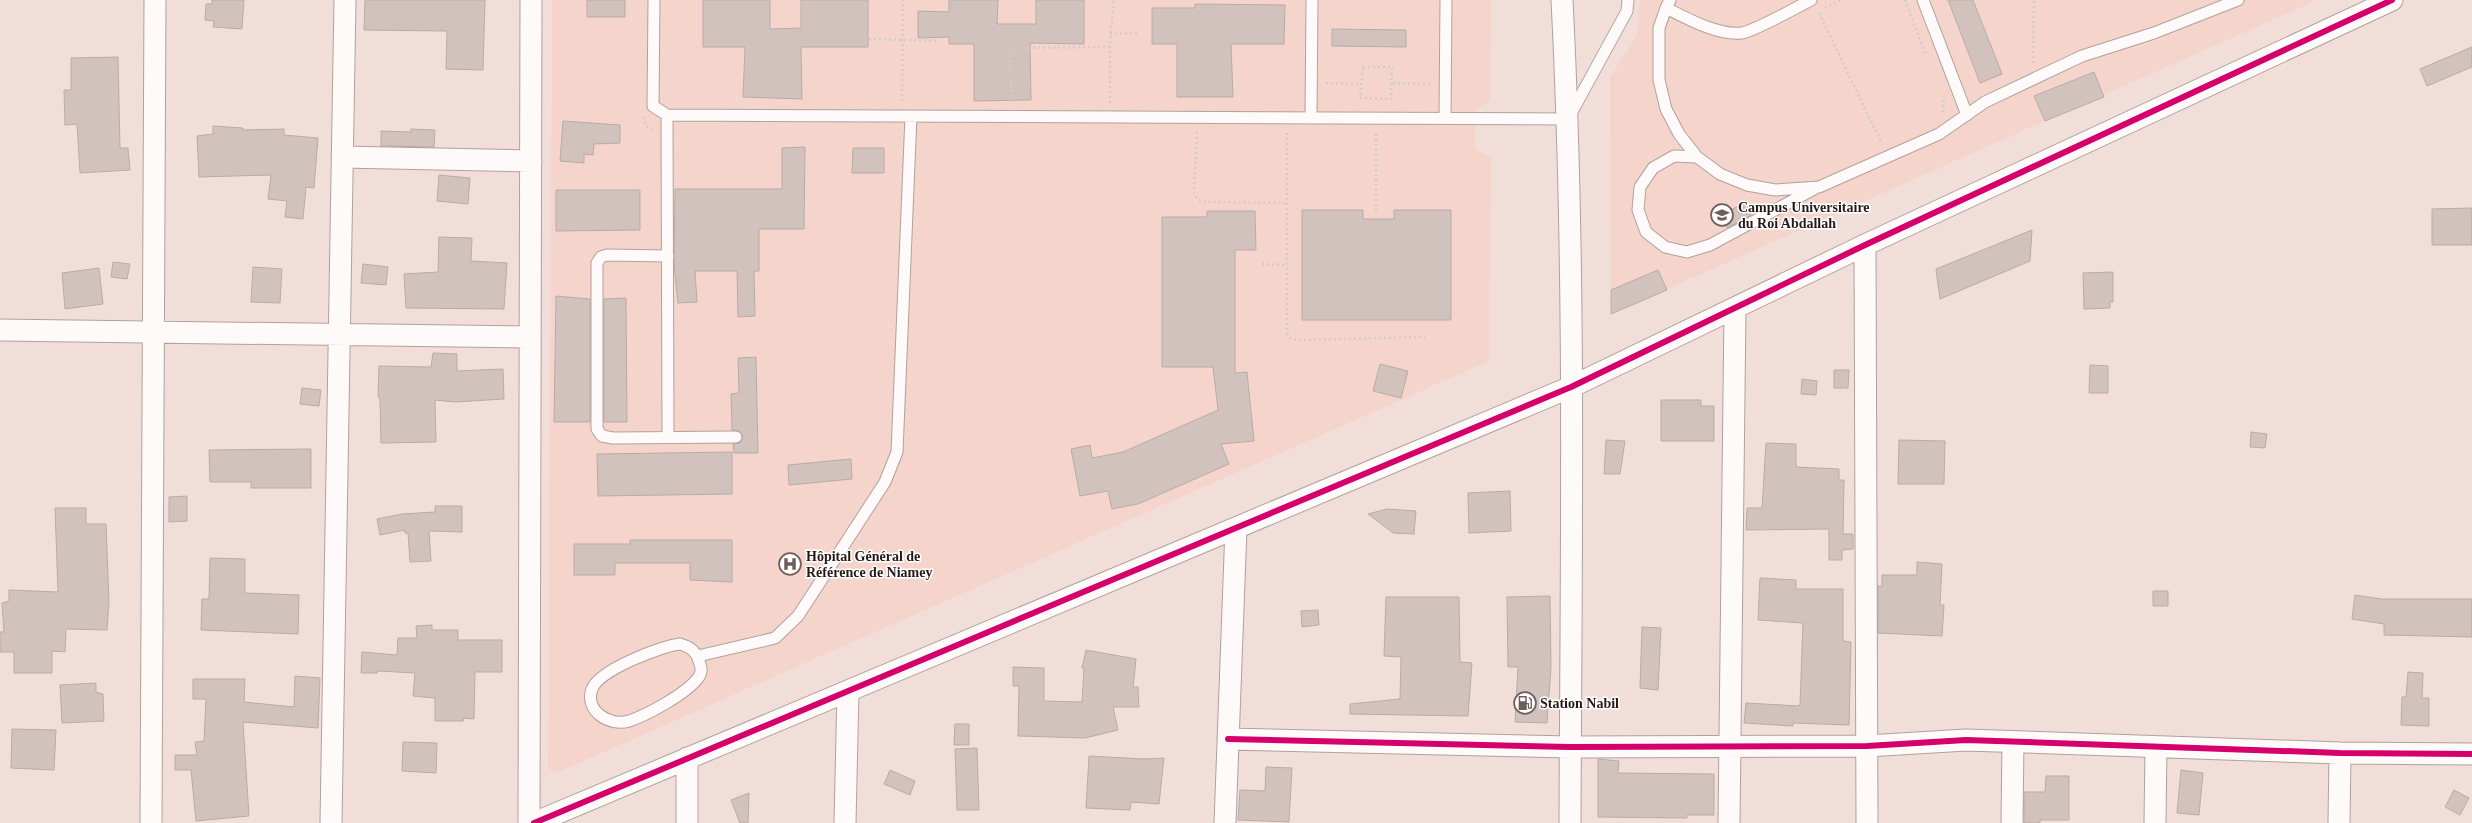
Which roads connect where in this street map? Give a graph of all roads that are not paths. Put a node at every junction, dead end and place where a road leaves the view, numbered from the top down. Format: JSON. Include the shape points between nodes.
{"nodes":[{"id":1,"x":155,"y":0,"type":"edge"},
{"id":2,"x":345,"y":0,"type":"edge"},
{"id":3,"x":531,"y":0,"type":"edge"},
{"id":4,"x":654,"y":0,"type":"edge"},
{"id":5,"x":1312,"y":0,"type":"edge"},
{"id":6,"x":1446,"y":0,"type":"edge"},
{"id":7,"x":1562,"y":0,"type":"edge"},
{"id":8,"x":1628,"y":0,"type":"edge"},
{"id":9,"x":1812,"y":0,"type":"edge"},
{"id":10,"x":1923,"y":0,"type":"edge"},
{"id":11,"x":2238,"y":0,"type":"edge"},
{"id":12,"x":2392,"y":0,"type":"edge"},
{"id":13,"x":1668,"y":4,"type":"edge"},
{"id":14,"x":667,"y":115,"type":"junction"},
{"id":15,"x":1967,"y":115,"type":"junction"},
{"id":16,"x":907,"y":116,"type":"junction"},
{"id":17,"x":1311,"y":118,"type":"junction"},
{"id":18,"x":1445,"y":118,"type":"junction"},
{"id":19,"x":1568,"y":119,"type":"junction"},
{"id":20,"x":342,"y":157,"type":"junction"},
{"id":21,"x":1697,"y":157,"type":"junction"},
{"id":22,"x":531,"y":161,"type":"junction"},
{"id":23,"x":1819,"y":187,"type":"junction"},
{"id":24,"x":1865,"y":244,"type":"junction"},
{"id":25,"x":668,"y":256,"type":"junction"},
{"id":26,"x":1735,"y":308,"type":"junction"},
{"id":27,"x":0,"y":330,"type":"edge"},
{"id":28,"x":153,"y":332,"type":"junction"},
{"id":29,"x":339,"y":334,"type":"junction"},
{"id":30,"x":530,"y":337,"type":"junction"},
{"id":31,"x":1571,"y":387,"type":"junction"},
{"id":32,"x":736,"y":437,"type":"dead end"},
{"id":33,"x":668,"y":438,"type":"junction"},
{"id":34,"x":1236,"y":528,"type":"junction"},
{"id":35,"x":698,"y":656,"type":"junction"},
{"id":36,"x":848,"y":691,"type":"junction"},
{"id":37,"x":1228,"y":739,"type":"junction"},
{"id":38,"x":2013,"y":742,"type":"junction"},
{"id":39,"x":1730,"y":746,"type":"junction"},
{"id":40,"x":1867,"y":746,"type":"junction"},
{"id":41,"x":1570,"y":747,"type":"junction"},
{"id":42,"x":2156,"y":747,"type":"junction"},
{"id":43,"x":2340,"y":753,"type":"junction"},
{"id":44,"x":2472,"y":754,"type":"edge"},
{"id":45,"x":687,"y":758,"type":"junction"},
{"id":46,"x":151,"y":823,"type":"edge"},
{"id":47,"x":332,"y":823,"type":"edge"},
{"id":48,"x":529,"y":823,"type":"edge"},
{"id":49,"x":534,"y":823,"type":"edge"},
{"id":50,"x":687,"y":823,"type":"edge"},
{"id":51,"x":845,"y":823,"type":"edge"},
{"id":52,"x":1224,"y":823,"type":"edge"},
{"id":53,"x":1570,"y":823,"type":"edge"},
{"id":54,"x":1729,"y":823,"type":"edge"},
{"id":55,"x":1867,"y":823,"type":"edge"},
{"id":56,"x":2012,"y":823,"type":"edge"},
{"id":57,"x":2155,"y":823,"type":"edge"},
{"id":58,"x":2339,"y":823,"type":"edge"}],
"edges":[{"from":1,"to":28,"type":"street"},
{"from":2,"to":20,"type":"street"},
{"from":3,"to":22,"type":"street"},
{"from":4,"to":14,"type":"lane","via":[[653,106]]},
{"from":5,"to":17,"type":"lane"},
{"from":6,"to":18,"type":"lane"},
{"from":7,"to":19,"type":"street"},
{"from":8,"to":19,"type":"lane","via":[[1627,11]]},
{"from":9,"to":13,"type":"lane","via":[[1742,33],[1696,23]]},
{"from":10,"to":15,"type":"lane"},
{"from":11,"to":15,"type":"lane","via":[[2154,33],[2082,56],[1985,102]]},
{"from":12,"to":24,"type":"street"},
{"from":13,"to":21,"type":"lane","via":[[1659,28],[1659,80],[1669,115],[1679,134]]},
{"from":14,"to":16,"type":"lane"},
{"from":14,"to":25,"type":"lane"},
{"from":15,"to":23,"type":"lane","via":[[1939,134]]},
{"from":16,"to":17,"type":"lane"},
{"from":16,"to":35,"type":"lane","via":[[897,452],[885,482],[798,616],[775,638]]},
{"from":17,"to":18,"type":"lane"},
{"from":18,"to":19,"type":"lane"},
{"from":19,"to":31,"type":"street"},
{"from":20,"to":22,"type":"street"},
{"from":20,"to":29,"type":"street"},
{"from":21,"to":23,"type":"lane","via":[[1720,174],[1747,185],[1775,190]]},
{"from":21,"to":23,"type":"lane","via":[[1674,156],[1653,168],[1640,187],[1638,210],[1646,232],[1664,247],[1687,252],[1710,245]]},
{"from":22,"to":30,"type":"street"},
{"from":24,"to":26,"type":"street"},
{"from":24,"to":40,"type":"street"},
{"from":25,"to":33,"type":"lane"},
{"from":25,"to":33,"type":"lane","via":[[607,255],[601,257],[597,263],[597,429],[602,436],[613,438]]},
{"from":26,"to":31,"type":"street"},
{"from":26,"to":39,"type":"street"},
{"from":27,"to":28,"type":"street"},
{"from":28,"to":29,"type":"street"},
{"from":28,"to":46,"type":"street"},
{"from":29,"to":30,"type":"street"},
{"from":29,"to":47,"type":"street"},
{"from":30,"to":48,"type":"street"},
{"from":31,"to":34,"type":"street"},
{"from":31,"to":41,"type":"street"},
{"from":32,"to":33,"type":"lane"},
{"from":34,"to":36,"type":"street"},
{"from":34,"to":37,"type":"street"},
{"from":35,"to":35,"type":"lane","via":[[702,669],[699,678],[684,691],[633,720],[619,724],[610,722],[601,717],[592,702],[592,689],[605,675],[666,646],[687,646]]},
{"from":36,"to":45,"type":"street"},
{"from":36,"to":51,"type":"street"},
{"from":37,"to":41,"type":"street"},
{"from":37,"to":52,"type":"street"},
{"from":38,"to":40,"type":"street","via":[[1966,740]]},
{"from":38,"to":42,"type":"street"},
{"from":38,"to":56,"type":"street"},
{"from":39,"to":40,"type":"street"},
{"from":39,"to":41,"type":"street"},
{"from":39,"to":54,"type":"street"},
{"from":40,"to":55,"type":"street"},
{"from":41,"to":53,"type":"street"},
{"from":42,"to":43,"type":"street"},
{"from":42,"to":57,"type":"street"},
{"from":43,"to":44,"type":"street"},
{"from":43,"to":58,"type":"street"},
{"from":45,"to":49,"type":"street"},
{"from":45,"to":50,"type":"street"}]}
